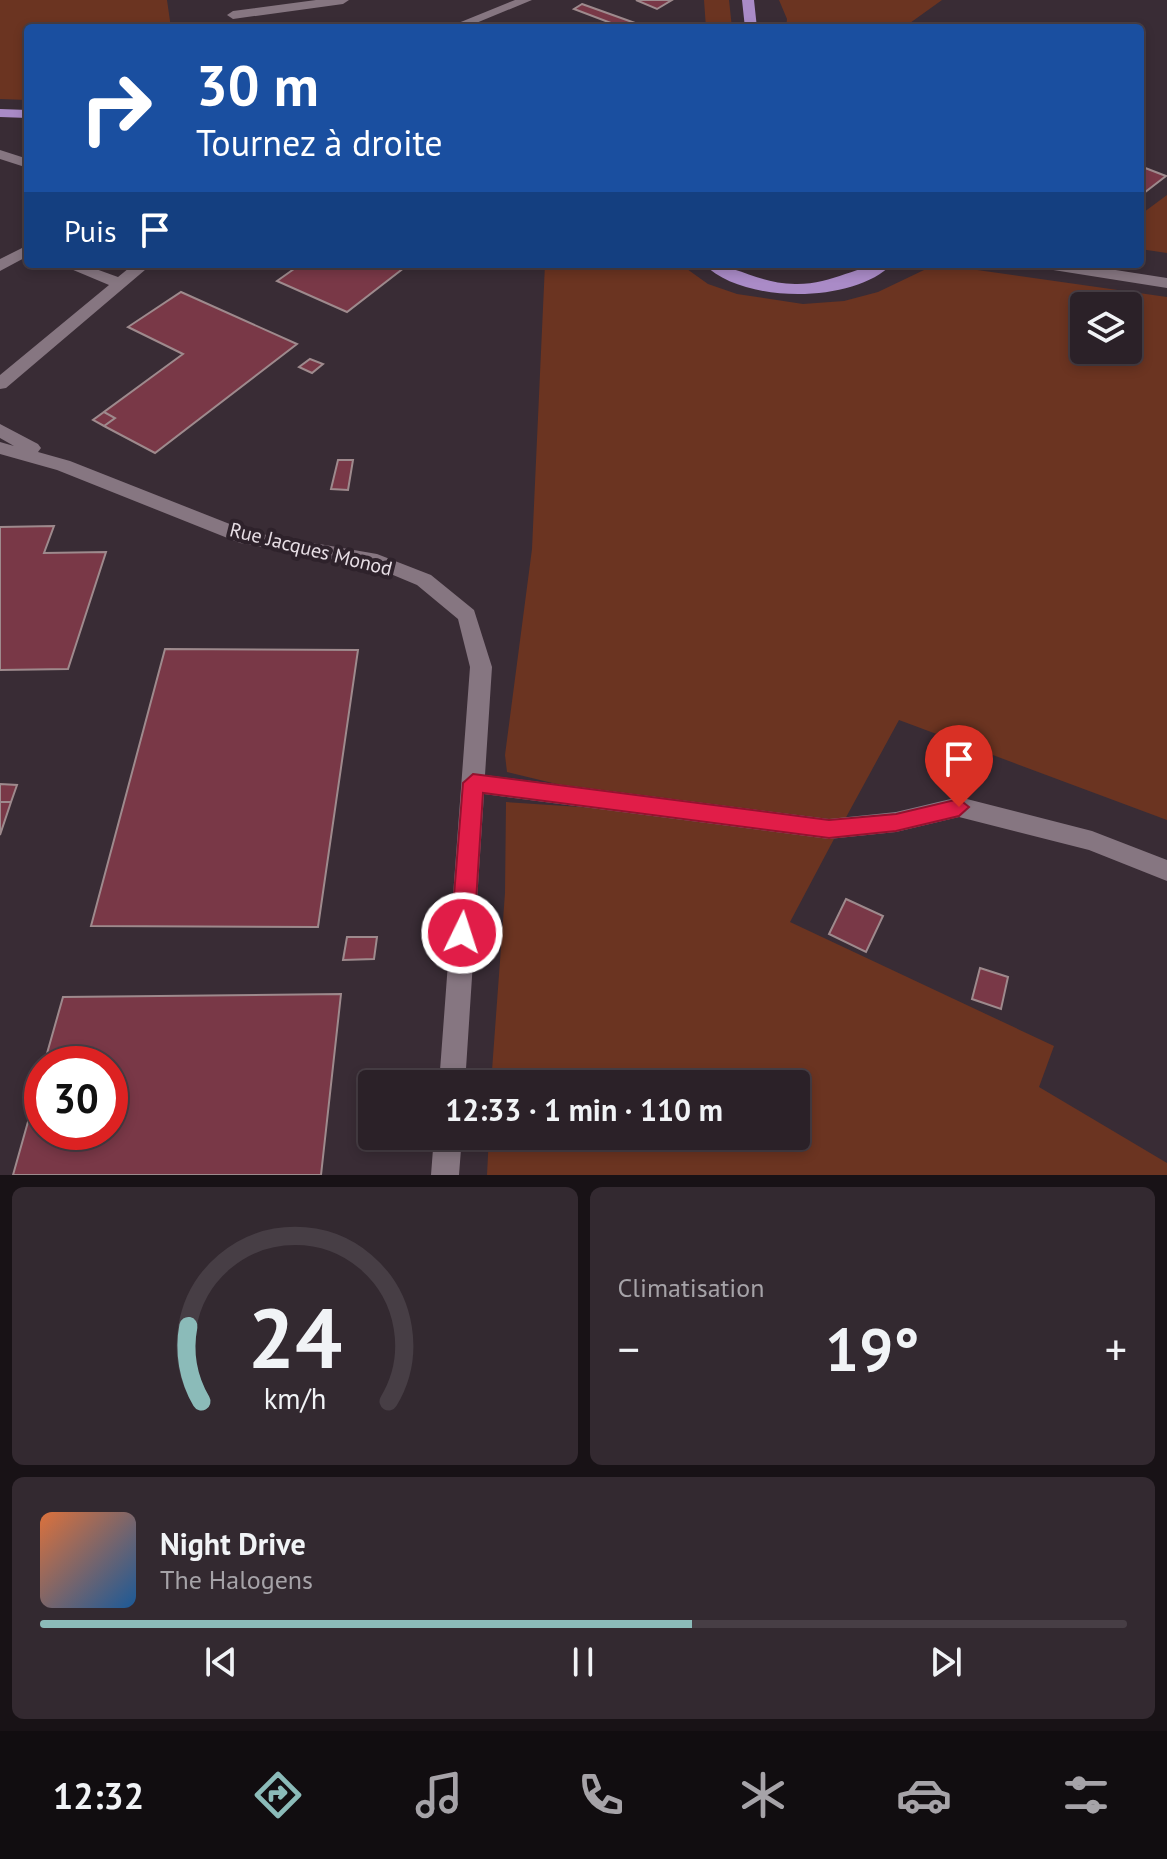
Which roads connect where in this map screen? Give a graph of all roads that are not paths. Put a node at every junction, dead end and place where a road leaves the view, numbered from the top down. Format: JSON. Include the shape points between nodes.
{"nodes":[{"id":1,"x":234,"y":0,"type":"edge"},
{"id":2,"x":343,"y":0,"type":"edge"},
{"id":3,"x":526,"y":0,"type":"edge"},
{"id":4,"x":748,"y":0,"type":"edge"},
{"id":5,"x":233,"y":22,"type":"edge"},
{"id":6,"x":463,"y":24,"type":"edge"},
{"id":7,"x":751,"y":24,"type":"edge"},
{"id":8,"x":0,"y":113,"type":"edge"},
{"id":9,"x":24,"y":114,"type":"edge"},
{"id":10,"x":0,"y":154,"type":"edge"},
{"id":11,"x":24,"y":163,"type":"edge"},
{"id":12,"x":24,"y":252,"type":"edge"},
{"id":13,"x":0,"y":266,"type":"edge"},
{"id":14,"x":78,"y":268,"type":"edge"},
{"id":15,"x":139,"y":268,"type":"edge"},
{"id":16,"x":721,"y":268,"type":"edge"},
{"id":17,"x":878,"y":268,"type":"edge"},
{"id":18,"x":1072,"y":268,"type":"edge"},
{"id":19,"x":1167,"y":283,"type":"edge"},
{"id":20,"x":121,"y":284,"type":"junction"},
{"id":21,"x":46,"y":348,"type":"junction"},
{"id":22,"x":0,"y":371,"type":"edge"},
{"id":23,"x":0,"y":384,"type":"edge"},
{"id":24,"x":0,"y":430,"type":"edge"},
{"id":25,"x":0,"y":448,"type":"edge"},
{"id":26,"x":63,"y":465,"type":"junction"},
{"id":27,"x":473,"y":783,"type":"junction"},
{"id":28,"x":1167,"y":871,"type":"edge"},
{"id":29,"x":453,"y":1070,"type":"edge"},
{"id":30,"x":447,"y":1150,"type":"edge"},
{"id":31,"x":445,"y":1175,"type":"edge"}],
"edges":[{"from":1,"to":5,"type":"street"},
{"from":2,"to":5,"type":"street"},
{"from":3,"to":6,"type":"street"},
{"from":4,"to":7,"type":"main road"},
{"from":8,"to":9,"type":"main road"},
{"from":10,"to":11,"type":"street"},
{"from":12,"to":13,"type":"street"},
{"from":14,"to":20,"type":"street"},
{"from":15,"to":20,"type":"street"},
{"from":16,"to":17,"type":"main road","via":[[756,284],[794,290],[831,287]]},
{"from":18,"to":19,"type":"street"},
{"from":20,"to":21,"type":"street"},
{"from":21,"to":22,"type":"street"},
{"from":21,"to":23,"type":"street"},
{"from":24,"to":26,"type":"street","name":"Rue Jacques Monod"},
{"from":25,"to":26,"type":"street","name":"Rue Jacques Monod"},
{"from":26,"to":27,"type":"street","name":"Rue Jacques Monod","via":[[247,538],[377,561],[424,580],[467,615],[481,667]]},
{"from":27,"to":28,"type":"street","via":[[829,829],[896,822],[959,807],[1092,841]]},
{"from":27,"to":29,"type":"street","name":"Rue Jacques Monod"},
{"from":30,"to":31,"type":"street"}]}
